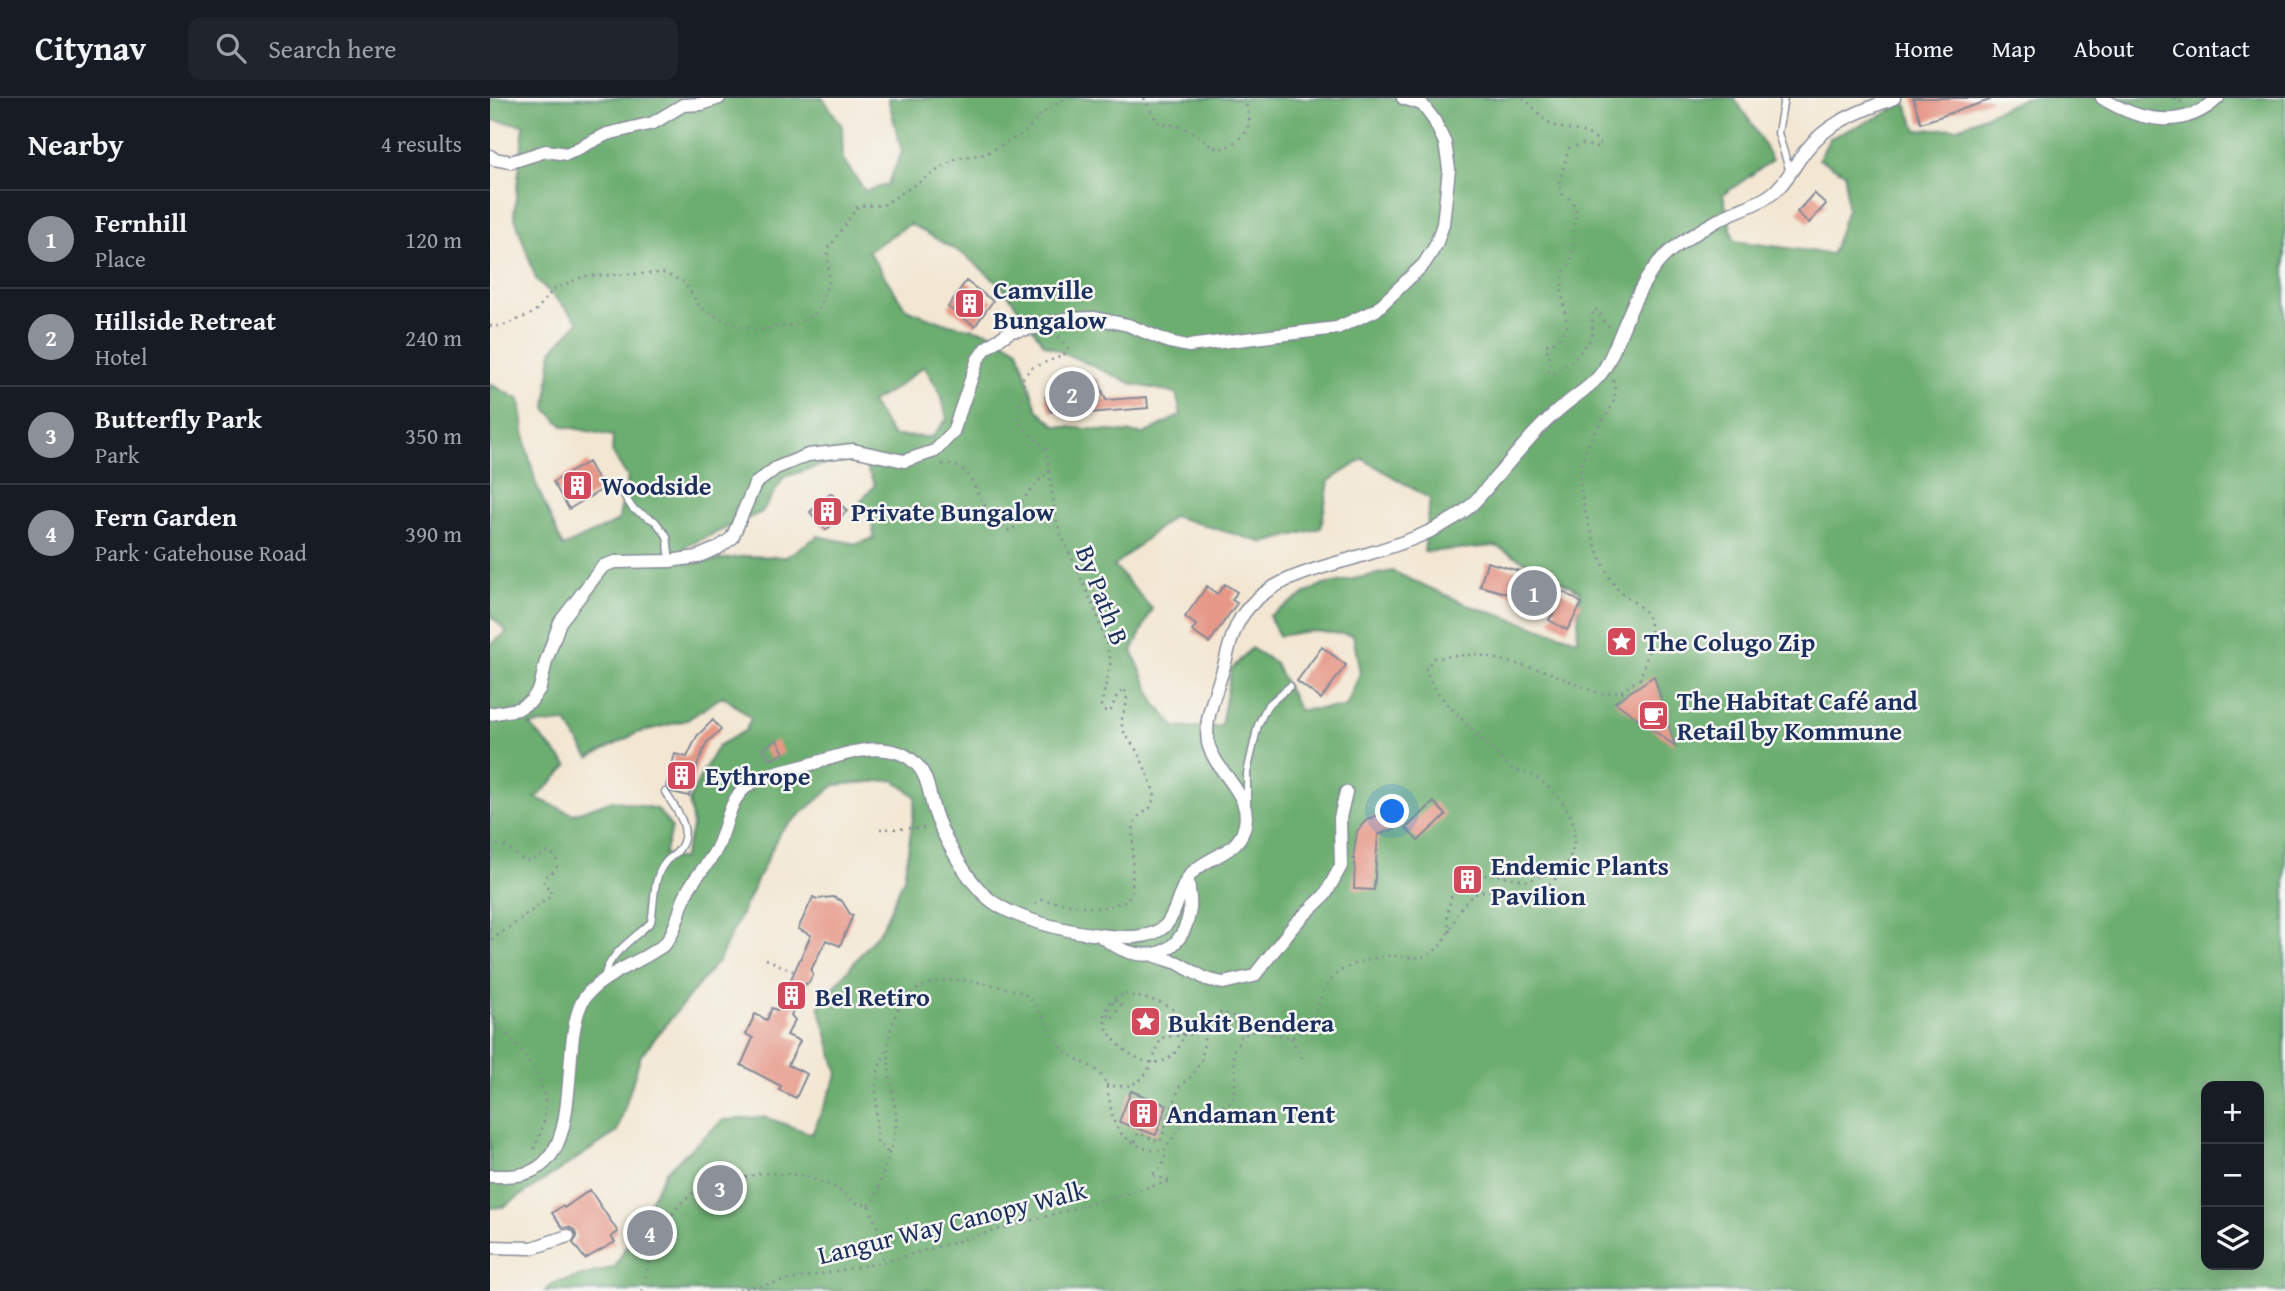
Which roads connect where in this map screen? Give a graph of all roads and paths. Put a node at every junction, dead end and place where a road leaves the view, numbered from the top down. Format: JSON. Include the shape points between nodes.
{"nodes":[{"id":1,"x":719,"y":98,"type":"edge"},
{"id":2,"x":1065,"y":98,"type":"edge"},
{"id":3,"x":1144,"y":98,"type":"edge"},
{"id":4,"x":1244,"y":98,"type":"edge"},
{"id":5,"x":1403,"y":98,"type":"edge"},
{"id":6,"x":1523,"y":98,"type":"edge"},
{"id":7,"x":1784,"y":98,"type":"edge"},
{"id":8,"x":1894,"y":98,"type":"edge"},
{"id":9,"x":2102,"y":98,"type":"edge"},
{"id":10,"x":2218,"y":98,"type":"edge"},
{"id":11,"x":490,"y":156,"type":"edge"},
{"id":12,"x":1790,"y":174,"type":"junction"},
{"id":13,"x":490,"y":326,"type":"edge"},
{"id":14,"x":1042,"y":327,"type":"junction"},
{"id":15,"x":1620,"y":331,"type":"junction"},
{"id":16,"x":1605,"y":369,"type":"junction"},
{"id":17,"x":932,"y":463,"type":"dead end"},
{"id":18,"x":1049,"y":471,"type":"junction"},
{"id":19,"x":617,"y":485,"type":"dead end"},
{"id":20,"x":670,"y":561,"type":"junction"},
{"id":21,"x":1640,"y":678,"type":"junction"},
{"id":22,"x":1644,"y":683,"type":"dead end"},
{"id":23,"x":1290,"y":686,"type":"dead end"},
{"id":24,"x":1621,"y":691,"type":"junction"},
{"id":25,"x":1625,"y":696,"type":"dead end"},
{"id":26,"x":490,"y":714,"type":"edge"},
{"id":27,"x":665,"y":792,"type":"dead end"},
{"id":28,"x":1346,"y":792,"type":"dead end"},
{"id":29,"x":931,"y":796,"type":"junction"},
{"id":30,"x":1246,"y":812,"type":"junction"},
{"id":31,"x":880,"y":829,"type":"dead end"},
{"id":32,"x":490,"y":845,"type":"edge"},
{"id":33,"x":1562,"y":872,"type":"junction"},
{"id":34,"x":1187,"y":877,"type":"junction"},
{"id":35,"x":1021,"y":915,"type":"junction"},
{"id":36,"x":1450,"y":932,"type":"junction"},
{"id":37,"x":1097,"y":935,"type":"junction"},
{"id":38,"x":490,"y":940,"type":"edge"},
{"id":39,"x":1153,"y":955,"type":"junction"},
{"id":40,"x":766,"y":959,"type":"dead end"},
{"id":41,"x":793,"y":971,"type":"dead end"},
{"id":42,"x":604,"y":981,"type":"junction"},
{"id":43,"x":1109,"y":1006,"type":"junction"},
{"id":44,"x":490,"y":1012,"type":"edge"},
{"id":45,"x":1204,"y":1032,"type":"junction"},
{"id":46,"x":1242,"y":1035,"type":"junction"},
{"id":47,"x":1291,"y":1038,"type":"junction"},
{"id":48,"x":887,"y":1050,"type":"junction"},
{"id":49,"x":1304,"y":1062,"type":"dead end"},
{"id":50,"x":1106,"y":1084,"type":"junction"},
{"id":51,"x":1135,"y":1144,"type":"junction"},
{"id":52,"x":1164,"y":1152,"type":"junction"},
{"id":53,"x":888,"y":1153,"type":"junction"},
{"id":54,"x":529,"y":1159,"type":"dead end"},
{"id":55,"x":490,"y":1176,"type":"edge"},
{"id":56,"x":868,"y":1205,"type":"junction"},
{"id":57,"x":568,"y":1236,"type":"dead end"},
{"id":58,"x":490,"y":1247,"type":"edge"},
{"id":59,"x":884,"y":1262,"type":"junction"},
{"id":60,"x":642,"y":1291,"type":"edge"},
{"id":61,"x":732,"y":1291,"type":"edge"}],
"edges":[{"from":1,"to":11,"type":"street","via":[[683,105],[653,123],[607,134],[568,154],[546,151],[511,162]]},
{"from":2,"to":13,"type":"path","via":[[1024,133],[985,154],[957,158],[883,205],[858,206],[828,248],[829,281],[818,311],[795,325],[758,330],[731,324],[701,308],[684,282],[663,273],[584,276],[553,290],[534,313]]},
{"from":3,"to":4,"type":"path","via":[[1157,122],[1193,133],[1214,149],[1229,147],[1247,132],[1251,117]]},
{"from":5,"to":14,"type":"street","via":[[1422,104],[1445,143],[1449,169],[1444,224],[1424,264],[1376,310],[1337,328],[1188,346],[1095,318],[1065,319]]},
{"from":6,"to":15,"type":"path","via":[[1551,124],[1564,131],[1576,129],[1597,138],[1601,145],[1569,148],[1559,183],[1577,212],[1573,254],[1563,275],[1567,326],[1559,339],[1546,345],[1549,372],[1554,374],[1573,361],[1592,337],[1594,310],[1605,324]]},
{"from":7,"to":12,"type":"lane","via":[[1778,133]]},
{"from":8,"to":12,"type":"street","via":[[1824,130]]},
{"from":9,"to":10,"type":"street","via":[[2150,118],[2167,120],[2192,114]]},
{"from":12,"to":15,"type":"street","via":[[1773,194],[1723,218],[1663,256],[1641,285]]},
{"from":14,"to":18,"type":"path","via":[[1060,337],[1068,348],[1064,355],[1031,368],[1023,379],[1020,423],[1046,450]]},
{"from":14,"to":20,"type":"street","via":[[1011,331],[986,348],[953,432],[935,451],[904,461],[853,450],[808,455],[776,468],[755,484],[732,538],[708,553]]},
{"from":15,"to":16,"type":"street"},
{"from":16,"to":21,"type":"path","via":[[1615,383],[1616,394],[1591,438],[1580,474],[1586,516],[1608,574],[1648,616],[1652,632]]},
{"from":16,"to":30,"type":"street","via":[[1545,423],[1468,509],[1404,541],[1300,574],[1259,597],[1248,609],[1237,624],[1208,719],[1207,738]]},
{"from":17,"to":18,"type":"path","via":[[953,465],[970,475],[986,507],[1011,531],[1024,497]]},
{"from":18,"to":35,"type":"path","name":"By Path B","via":[[1060,533],[1097,614],[1111,661],[1101,706],[1106,712],[1111,710],[1117,695],[1126,691],[1129,701],[1123,729],[1155,796],[1150,808],[1136,818],[1132,893],[1125,902],[1098,908],[1041,900]]},
{"from":19,"to":20,"type":"lane","via":[[632,509],[655,521],[667,536]]},
{"from":20,"to":26,"type":"street","via":[[603,566],[560,622],[540,688],[531,701],[518,709]]},
{"from":21,"to":22,"type":"path"},
{"from":21,"to":24,"type":"path"},
{"from":23,"to":30,"type":"lane","via":[[1267,706],[1258,726],[1247,773]]},
{"from":24,"to":25,"type":"path"},
{"from":24,"to":33,"type":"path","via":[[1600,694],[1546,671],[1476,654],[1434,658],[1426,668],[1429,679],[1463,724],[1511,768],[1536,777],[1567,807],[1574,826],[1572,856]]},
{"from":27,"to":42,"type":"lane","via":[[685,826],[685,841],[664,863],[656,882],[651,922],[611,960]]},
{"from":28,"to":39,"type":"street","via":[[1340,818],[1341,866],[1325,895],[1295,923],[1254,976],[1223,983]]},
{"from":29,"to":31,"type":"path","via":[[923,828]]},
{"from":29,"to":35,"type":"street","via":[[959,861],[982,892]]},
{"from":29,"to":42,"type":"street","via":[[928,780],[906,755],[881,750],[852,752],[761,778],[735,798],[718,847],[686,893],[665,943]]},
{"from":30,"to":34,"type":"street","via":[[1245,826],[1234,845]]},
{"from":32,"to":38,"type":"path","via":[[503,845],[525,860],[548,852],[558,862],[543,879],[551,889],[550,897]]},
{"from":33,"to":36,"type":"path","via":[[1525,895],[1478,892],[1465,901]]},
{"from":33,"to":36,"type":"path","via":[[1529,881],[1490,874],[1467,880],[1451,897]]},
{"from":34,"to":37,"type":"street","via":[[1172,914],[1152,934]]},
{"from":34,"to":39,"type":"street","via":[[1190,908],[1183,933],[1170,948]]},
{"from":35,"to":37,"type":"street","via":[[1063,930]]},
{"from":36,"to":47,"type":"path","via":[[1430,954],[1386,956],[1345,968],[1331,978],[1311,1022]]},
{"from":37,"to":39,"type":"street","via":[[1126,951]]},
{"from":40,"to":41,"type":"path"},
{"from":42,"to":55,"type":"street","via":[[582,1002],[574,1029],[557,1148],[536,1169]]},
{"from":43,"to":43,"type":"path","via":[[1106,1013],[1112,1018],[1121,1005],[1115,1000]]},
{"from":43,"to":43,"type":"path","bridge":true,"via":[[1103,1016],[1106,1029],[1137,1059],[1152,1063],[1178,1051],[1183,1023],[1174,1010],[1161,1002],[1125,995],[1115,997]]},
{"from":44,"to":54,"type":"path","via":[[526,1056],[545,1091],[544,1118]]},
{"from":45,"to":46,"type":"path","via":[[1206,1021],[1223,1012],[1234,1017]]},
{"from":45,"to":50,"type":"path","via":[[1161,1038],[1145,1077],[1136,1084]]},
{"from":45,"to":51,"type":"path","via":[[1202,1058],[1194,1075],[1180,1086],[1160,1142],[1138,1133]]},
{"from":46,"to":47,"type":"path","via":[[1258,1030]]},
{"from":46,"to":52,"type":"path","via":[[1233,1052],[1236,1080],[1232,1102],[1195,1112]]},
{"from":47,"to":49,"type":"path"},
{"from":48,"to":50,"type":"path","via":[[897,1010],[910,992],[938,982],[983,982],[1023,993],[1066,1053],[1100,1074]]},
{"from":48,"to":53,"type":"path","via":[[896,1125]]},
{"from":48,"to":53,"type":"path","via":[[876,1087],[877,1141]]},
{"from":50,"to":51,"type":"path","via":[[1115,1125]]},
{"from":51,"to":52,"type":"path"},
{"from":52,"to":59,"type":"path","name":"Langur Way Canopy Walk","via":[[1162,1167],[1150,1175],[1171,1181]]},
{"from":53,"to":56,"type":"path","via":[[876,1198]]},
{"from":56,"to":59,"type":"path"},
{"from":56,"to":60,"type":"path","via":[[806,1176],[789,1174],[761,1172],[694,1192],[655,1240]]},
{"from":57,"to":58,"type":"street","via":[[532,1248]]},
{"from":59,"to":61,"type":"path","name":"Langur Way Canopy Walk"}]}
